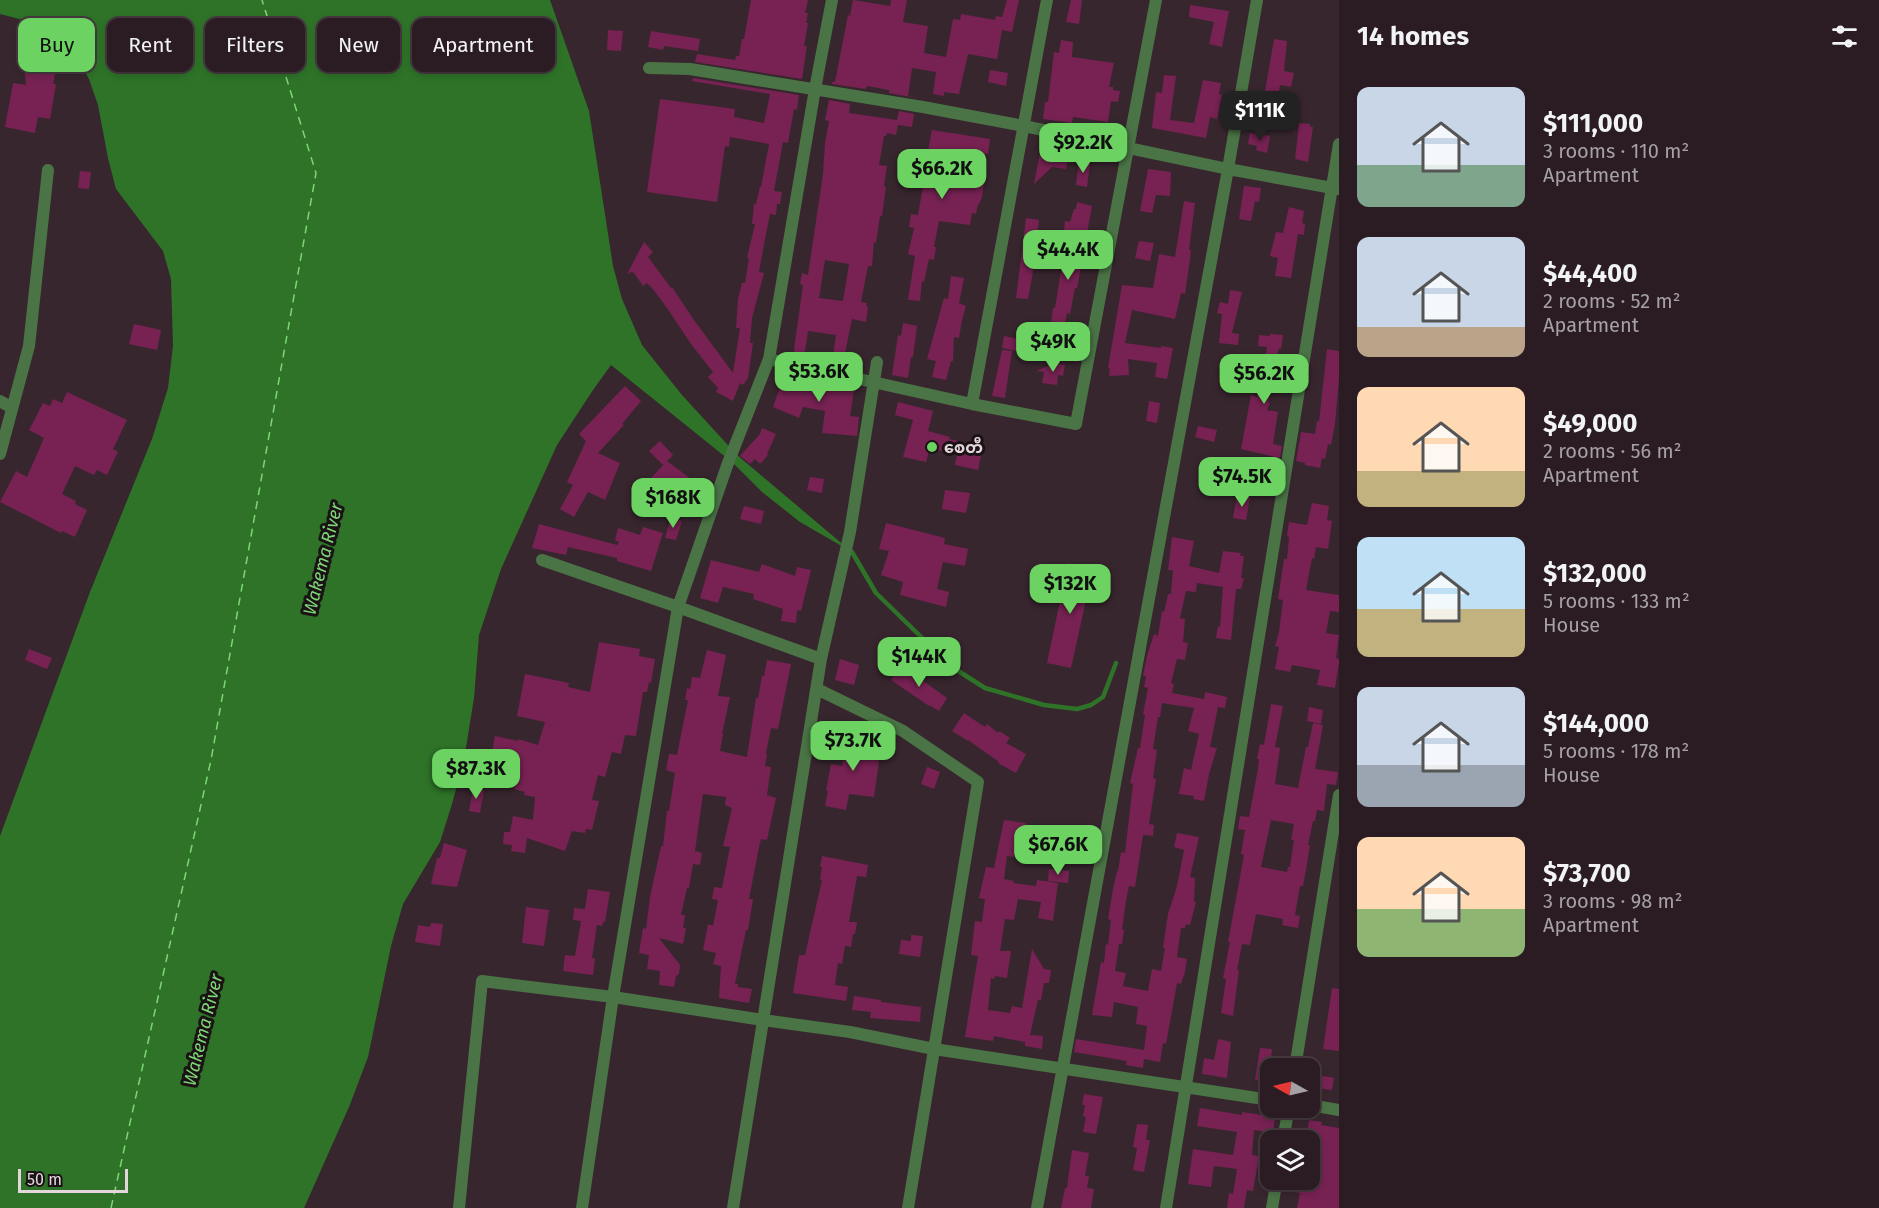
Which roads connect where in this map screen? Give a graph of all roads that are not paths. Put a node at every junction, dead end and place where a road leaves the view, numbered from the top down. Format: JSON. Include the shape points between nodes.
{"nodes":[{"id":1,"x":832,"y":0,"type":"edge"},
{"id":2,"x":1047,"y":0,"type":"edge"},
{"id":3,"x":1156,"y":0,"type":"edge"},
{"id":4,"x":1257,"y":0,"type":"edge"},
{"id":5,"x":649,"y":68,"type":"dead end"},
{"id":6,"x":814,"y":89,"type":"junction"},
{"id":7,"x":1024,"y":126,"type":"junction"},
{"id":8,"x":1339,"y":144,"type":"edge"},
{"id":9,"x":1129,"y":149,"type":"junction"},
{"id":10,"x":1228,"y":169,"type":"junction"},
{"id":11,"x":48,"y":170,"type":"dead end"},
{"id":12,"x":1336,"y":188,"type":"edge"},
{"id":13,"x":769,"y":359,"type":"junction"},
{"id":14,"x":878,"y":362,"type":"dead end"},
{"id":15,"x":875,"y":383,"type":"junction"},
{"id":16,"x":0,"y":401,"type":"edge"},
{"id":17,"x":972,"y":404,"type":"junction"},
{"id":18,"x":12,"y":408,"type":"junction"},
{"id":19,"x":0,"y":454,"type":"edge"},
{"id":20,"x":542,"y":560,"type":"dead end"},
{"id":21,"x":678,"y":607,"type":"junction"},
{"id":22,"x":821,"y":659,"type":"junction"},
{"id":23,"x":817,"y":689,"type":"junction"},
{"id":24,"x":1339,"y":795,"type":"edge"},
{"id":25,"x":613,"y":997,"type":"junction"},
{"id":26,"x":763,"y":1020,"type":"junction"},
{"id":27,"x":934,"y":1050,"type":"junction"},
{"id":28,"x":1298,"y":1058,"type":"edge"},
{"id":29,"x":1062,"y":1070,"type":"junction"},
{"id":30,"x":1187,"y":1088,"type":"junction"},
{"id":31,"x":1260,"y":1099,"type":"edge"},
{"id":32,"x":1320,"y":1107,"type":"edge"},
{"id":33,"x":1339,"y":1110,"type":"edge"},
{"id":34,"x":1275,"y":1190,"type":"edge"},
{"id":35,"x":459,"y":1208,"type":"edge"},
{"id":36,"x":582,"y":1208,"type":"edge"},
{"id":37,"x":733,"y":1208,"type":"edge"},
{"id":38,"x":908,"y":1208,"type":"edge"},
{"id":39,"x":1037,"y":1208,"type":"edge"},
{"id":40,"x":1166,"y":1208,"type":"edge"},
{"id":41,"x":1272,"y":1208,"type":"edge"}],
"edges":[{"from":1,"to":6,"type":"street"},
{"from":2,"to":7,"type":"street"},
{"from":3,"to":9,"type":"street"},
{"from":4,"to":10,"type":"street"},
{"from":5,"to":6,"type":"street","via":[[690,69]]},
{"from":6,"to":7,"type":"street"},
{"from":6,"to":13,"type":"street"},
{"from":7,"to":9,"type":"street"},
{"from":7,"to":17,"type":"street"},
{"from":8,"to":12,"type":"street"},
{"from":9,"to":10,"type":"street"},
{"from":9,"to":17,"type":"street","via":[[1076,424]]},
{"from":10,"to":12,"type":"street"},
{"from":10,"to":29,"type":"street"},
{"from":11,"to":18,"type":"street","via":[[29,346]]},
{"from":12,"to":30,"type":"street"},
{"from":13,"to":15,"type":"street"},
{"from":13,"to":21,"type":"street"},
{"from":14,"to":15,"type":"street"},
{"from":15,"to":17,"type":"street"},
{"from":15,"to":22,"type":"street","via":[[850,532]]},
{"from":16,"to":18,"type":"street"},
{"from":18,"to":19,"type":"street"},
{"from":20,"to":21,"type":"street"},
{"from":21,"to":22,"type":"street"},
{"from":21,"to":25,"type":"street"},
{"from":22,"to":23,"type":"street"},
{"from":23,"to":26,"type":"street"},
{"from":23,"to":27,"type":"street","via":[[903,731],[978,782]]},
{"from":24,"to":28,"type":"street"},
{"from":25,"to":26,"type":"street"},
{"from":25,"to":35,"type":"street","via":[[482,981]]},
{"from":25,"to":36,"type":"street"},
{"from":26,"to":27,"type":"street","via":[[850,1032]]},
{"from":26,"to":37,"type":"street"},
{"from":27,"to":29,"type":"street"},
{"from":27,"to":38,"type":"street"},
{"from":29,"to":30,"type":"street"},
{"from":29,"to":39,"type":"street"},
{"from":30,"to":31,"type":"street"},
{"from":30,"to":40,"type":"street"},
{"from":32,"to":33,"type":"street"},
{"from":34,"to":41,"type":"street"}]}
